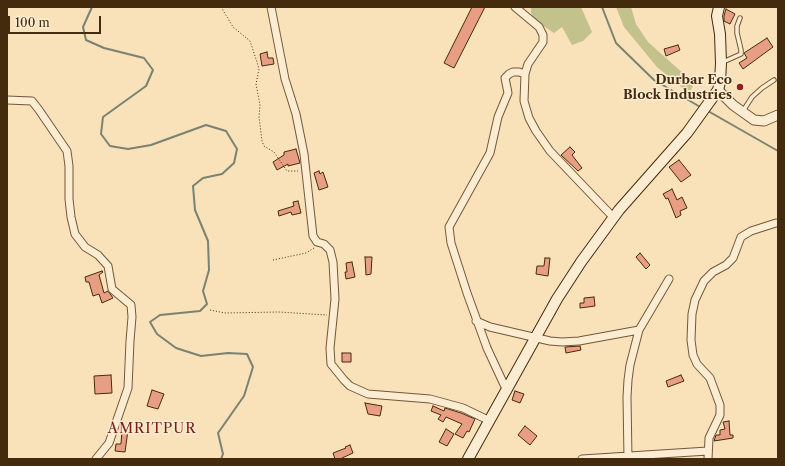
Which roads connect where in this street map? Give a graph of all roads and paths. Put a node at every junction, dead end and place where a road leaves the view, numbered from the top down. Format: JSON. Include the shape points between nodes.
{"nodes":[{"id":1,"x":221,"y":7,"type":"edge"},
{"id":2,"x":271,"y":7,"type":"edge"},
{"id":3,"x":515,"y":7,"type":"edge"},
{"id":4,"x":719,"y":7,"type":"edge"},
{"id":5,"x":740,"y":18,"type":"dead end"},
{"id":6,"x":721,"y":63,"type":"junction"},
{"id":7,"x":525,"y":74,"type":"junction"},
{"id":8,"x":774,"y":80,"type":"dead end"},
{"id":9,"x":716,"y":93,"type":"junction"},
{"id":10,"x":7,"y":100,"type":"edge"},
{"id":11,"x":742,"y":113,"type":"junction"},
{"id":12,"x":778,"y":115,"type":"edge"},
{"id":13,"x":305,"y":171,"type":"junction"},
{"id":14,"x":614,"y":218,"type":"junction"},
{"id":15,"x":776,"y":223,"type":"dead end"},
{"id":16,"x":324,"y":244,"type":"junction"},
{"id":17,"x":272,"y":260,"type":"dead end"},
{"id":18,"x":669,"y":279,"type":"dead end"},
{"id":19,"x":210,"y":310,"type":"dead end"},
{"id":20,"x":334,"y":315,"type":"junction"},
{"id":21,"x":476,"y":321,"type":"junction"},
{"id":22,"x":639,"y":330,"type":"junction"},
{"id":23,"x":536,"y":338,"type":"junction"},
{"id":24,"x":507,"y":391,"type":"junction"},
{"id":25,"x":490,"y":421,"type":"junction"},
{"id":26,"x":708,"y":455,"type":"edge"},
{"id":27,"x":628,"y":457,"type":"edge"},
{"id":28,"x":96,"y":459,"type":"edge"},
{"id":29,"x":468,"y":459,"type":"edge"},
{"id":30,"x":582,"y":459,"type":"edge"}],
"edges":[{"from":1,"to":13,"type":"path","via":[[233,27],[250,41],[257,62],[259,70],[256,84],[264,146],[274,152],[287,171]]},
{"from":2,"to":13,"type":"street","via":[[285,79],[304,154]]},
{"from":3,"to":7,"type":"street","via":[[539,27],[543,35],[543,42],[528,64]]},
{"from":4,"to":6,"type":"main road","via":[[717,16]]},
{"from":5,"to":6,"type":"lane","via":[[737,33],[741,54]]},
{"from":6,"to":9,"type":"main road","via":[[720,82]]},
{"from":7,"to":14,"type":"street","via":[[524,101],[536,131],[550,151]]},
{"from":7,"to":21,"type":"street","via":[[513,72],[505,78],[508,93],[498,117],[490,153],[449,227],[451,243]]},
{"from":8,"to":11,"type":"lane","via":[[752,96]]},
{"from":9,"to":11,"type":"street"},
{"from":9,"to":14,"type":"main road","via":[[687,133]]},
{"from":10,"to":28,"type":"street","via":[[32,101],[67,151],[71,218],[76,234],[86,247],[108,266],[112,289],[131,304],[128,388],[110,443]]},
{"from":11,"to":12,"type":"street","via":[[754,120],[764,120]]},
{"from":13,"to":16,"type":"street","via":[[313,236],[317,242]]},
{"from":14,"to":23,"type":"main road","via":[[556,299]]},
{"from":15,"to":26,"type":"street","via":[[741,237],[733,258],[704,282],[695,300],[691,340],[693,355],[697,364],[710,378],[720,405],[720,415],[709,438]]},
{"from":16,"to":17,"type":"path","via":[[306,254]]},
{"from":16,"to":20,"type":"street","via":[[330,250],[333,262]]},
{"from":18,"to":22,"type":"street"},
{"from":19,"to":20,"type":"path","via":[[225,313]]},
{"from":20,"to":25,"type":"street","via":[[331,364],[350,386],[368,394],[448,403]]},
{"from":21,"to":23,"type":"street"},
{"from":21,"to":24,"type":"street"},
{"from":22,"to":23,"type":"street","via":[[579,341],[562,342]]},
{"from":22,"to":27,"type":"street","via":[[628,380]]},
{"from":23,"to":24,"type":"main road"},
{"from":24,"to":25,"type":"main road"},
{"from":25,"to":29,"type":"main road"},
{"from":26,"to":27,"type":"street"},
{"from":27,"to":30,"type":"street"}]}
